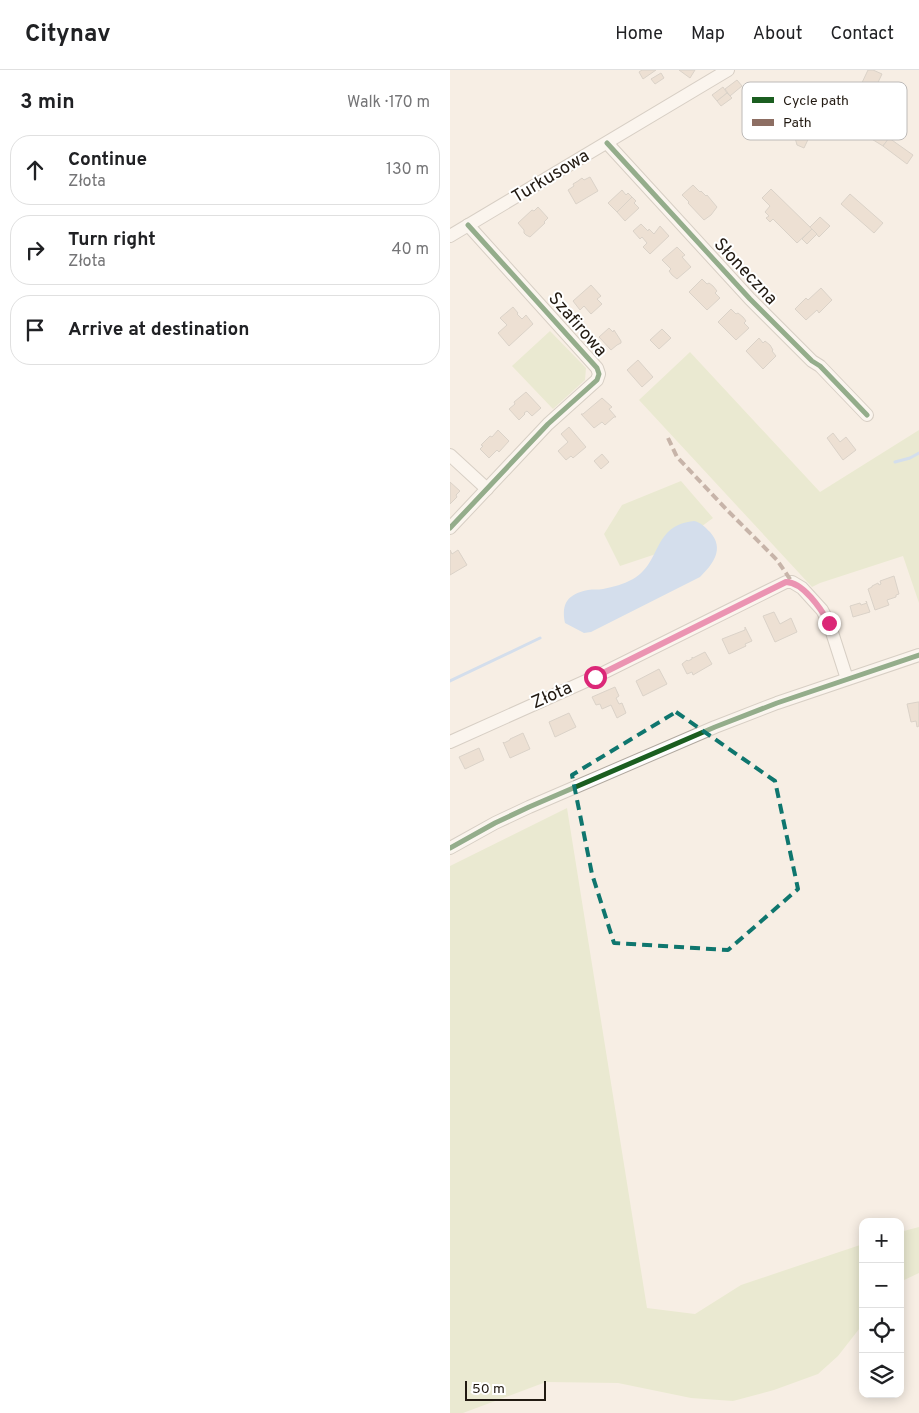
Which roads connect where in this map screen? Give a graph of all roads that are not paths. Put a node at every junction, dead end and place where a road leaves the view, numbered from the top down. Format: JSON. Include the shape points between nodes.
{"nodes":[{"id":1,"x":728,"y":70,"type":"edge"},
{"id":2,"x":607,"y":143,"type":"junction"},
{"id":3,"x":468,"y":225,"type":"junction"},
{"id":4,"x":450,"y":236,"type":"edge"},
{"id":5,"x":867,"y":415,"type":"dead end"},
{"id":6,"x":450,"y":455,"type":"edge"},
{"id":7,"x":487,"y":489,"type":"junction"},
{"id":8,"x":450,"y":528,"type":"edge"},
{"id":9,"x":919,"y":655,"type":"edge"},
{"id":10,"x":847,"y":679,"type":"junction"},
{"id":11,"x":450,"y":742,"type":"edge"},
{"id":12,"x":450,"y":848,"type":"edge"}],
"edges":[{"from":1,"to":2,"type":"street","name":"Turkusowa"},
{"from":2,"to":3,"type":"street","name":"Turkusowa"},
{"from":2,"to":5,"type":"street","name":"Słoneczna","via":[[750,299]]},
{"from":3,"to":4,"type":"street","name":"Turkusowa"},
{"from":3,"to":7,"type":"street","name":"Szafirowa","via":[[598,368],[599,374],[597,380],[548,424]]},
{"from":6,"to":7,"type":"street"},
{"from":7,"to":8,"type":"street","name":"Szafirowa"},
{"from":9,"to":10,"type":"street"},
{"from":10,"to":11,"type":"street","name":"Złota","via":[[822,610],[802,588],[786,582],[595,677]]},
{"from":10,"to":12,"type":"street","via":[[749,713],[655,752],[529,807]]}]}
